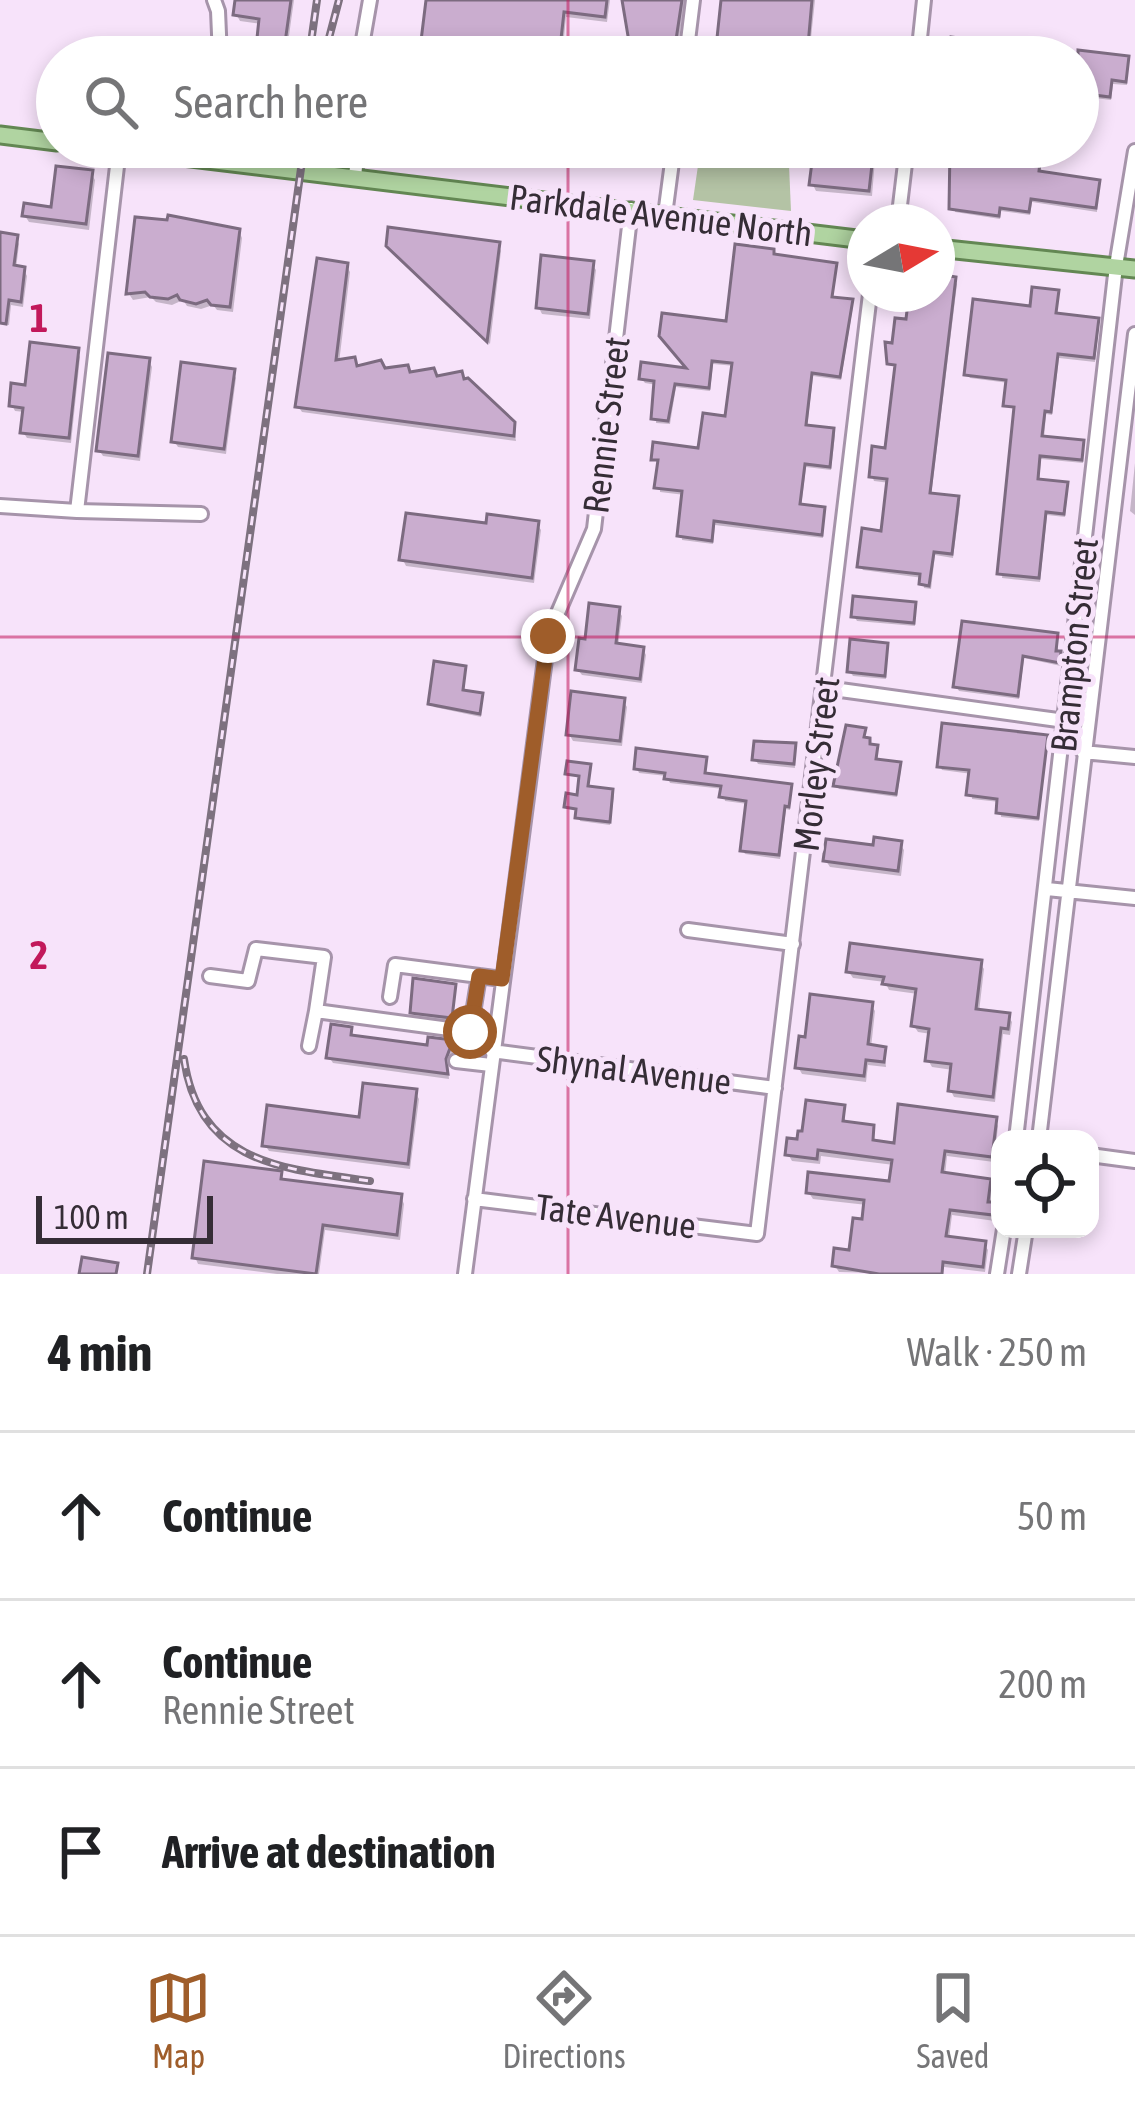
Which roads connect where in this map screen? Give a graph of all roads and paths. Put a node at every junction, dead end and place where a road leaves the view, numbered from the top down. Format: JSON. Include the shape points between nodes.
{"nodes":[{"id":1,"x":214,"y":0,"type":"edge"},
{"id":2,"x":370,"y":0,"type":"edge"},
{"id":3,"x":694,"y":0,"type":"edge"},
{"id":4,"x":924,"y":0,"type":"edge"},
{"id":5,"x":219,"y":36,"type":"edge"},
{"id":6,"x":364,"y":36,"type":"edge"},
{"id":7,"x":689,"y":36,"type":"edge"},
{"id":8,"x":920,"y":36,"type":"edge"},
{"id":9,"x":0,"y":135,"type":"edge"},
{"id":10,"x":36,"y":139,"type":"edge"},
{"id":11,"x":1135,"y":151,"type":"edge"},
{"id":12,"x":117,"y":168,"type":"edge"},
{"id":13,"x":296,"y":168,"type":"edge"},
{"id":14,"x":356,"y":168,"type":"edge"},
{"id":15,"x":671,"y":168,"type":"edge"},
{"id":16,"x":904,"y":168,"type":"edge"},
{"id":17,"x":355,"y":178,"type":"junction"},
{"id":18,"x":900,"y":204,"type":"edge"},
{"id":19,"x":632,"y":209,"type":"junction"},
{"id":20,"x":665,"y":215,"type":"junction"},
{"id":21,"x":847,"y":238,"type":"edge"},
{"id":22,"x":955,"y":250,"type":"edge"},
{"id":23,"x":1116,"y":266,"type":"junction"},
{"id":24,"x":1135,"y":269,"type":"edge"},
{"id":25,"x":869,"y":312,"type":"edge"},
{"id":26,"x":1135,"y":334,"type":"edge"},
{"id":27,"x":0,"y":506,"type":"edge"},
{"id":28,"x":77,"y":511,"type":"junction"},
{"id":29,"x":201,"y":514,"type":"dead end"},
{"id":30,"x":826,"y":688,"type":"junction"},
{"id":31,"x":1065,"y":721,"type":"junction"},
{"id":32,"x":1083,"y":752,"type":"junction"},
{"id":33,"x":1135,"y":758,"type":"edge"},
{"id":34,"x":1048,"y":889,"type":"junction"},
{"id":35,"x":1069,"y":890,"type":"junction"},
{"id":36,"x":1135,"y":898,"type":"edge"},
{"id":37,"x":688,"y":930,"type":"dead end"},
{"id":38,"x":793,"y":944,"type":"junction"},
{"id":39,"x":210,"y":976,"type":"dead end"},
{"id":40,"x":479,"y":976,"type":"junction"},
{"id":41,"x":502,"y":979,"type":"junction"},
{"id":42,"x":390,"y":997,"type":"dead end"},
{"id":43,"x":316,"y":1011,"type":"junction"},
{"id":44,"x":470,"y":1032,"type":"junction"},
{"id":45,"x":494,"y":1035,"type":"junction"},
{"id":46,"x":309,"y":1046,"type":"dead end"},
{"id":47,"x":492,"y":1058,"type":"junction"},
{"id":48,"x":456,"y":1061,"type":"dead end"},
{"id":49,"x":775,"y":1088,"type":"junction"},
{"id":50,"x":1017,"y":1130,"type":"edge"},
{"id":51,"x":1040,"y":1130,"type":"edge"},
{"id":52,"x":1099,"y":1157,"type":"edge"},
{"id":53,"x":1135,"y":1161,"type":"edge"},
{"id":54,"x":474,"y":1198,"type":"junction"},
{"id":55,"x":757,"y":1234,"type":"joint"},
{"id":56,"x":1003,"y":1238,"type":"edge"},
{"id":57,"x":1025,"y":1238,"type":"edge"},
{"id":58,"x":465,"y":1274,"type":"edge"},
{"id":59,"x":997,"y":1274,"type":"edge"},
{"id":60,"x":1019,"y":1274,"type":"edge"}],
"edges":[{"from":1,"to":5,"type":"street"},
{"from":2,"to":6,"type":"street"},
{"from":3,"to":7,"type":"street"},
{"from":4,"to":8,"type":"street"},
{"from":9,"to":10,"type":"main road"},
{"from":11,"to":23,"type":"street","name":"Brampton Street"},
{"from":12,"to":28,"type":"street"},
{"from":13,"to":17,"type":"main road","name":"Parkdale Avenue North"},
{"from":14,"to":17,"type":"street"},
{"from":15,"to":20,"type":"street"},
{"from":16,"to":18,"type":"street"},
{"from":17,"to":19,"type":"main road","name":"Parkdale Avenue North"},
{"from":19,"to":20,"type":"main road","name":"Parkdale Avenue North"},
{"from":19,"to":41,"type":"street","name":"Rennie Street","via":[[594,529],[548,636]]},
{"from":20,"to":21,"type":"main road","name":"Parkdale Avenue North"},
{"from":22,"to":23,"type":"main road"},
{"from":23,"to":24,"type":"main road"},
{"from":23,"to":31,"type":"street","name":"Brampton Street"},
{"from":25,"to":30,"type":"street","name":"Morley Street"},
{"from":26,"to":32,"type":"street","name":"Brampton Street"},
{"from":27,"to":28,"type":"street"},
{"from":28,"to":29,"type":"street"},
{"from":30,"to":31,"type":"street"},
{"from":30,"to":38,"type":"street","name":"Morley Street"},
{"from":31,"to":34,"type":"street","name":"Brampton Street"},
{"from":32,"to":33,"type":"street"},
{"from":32,"to":35,"type":"street","name":"Brampton Street"},
{"from":34,"to":35,"type":"street"},
{"from":34,"to":50,"type":"street","name":"Brampton Street"},
{"from":35,"to":36,"type":"street"},
{"from":35,"to":51,"type":"street","name":"Brampton Street"},
{"from":37,"to":38,"type":"street"},
{"from":38,"to":49,"type":"street","name":"Morley Street"},
{"from":39,"to":43,"type":"street","via":[[248,981],[256,949],[324,957]]},
{"from":40,"to":41,"type":"street"},
{"from":40,"to":42,"type":"street","via":[[395,965]]},
{"from":40,"to":44,"type":"street"},
{"from":41,"to":45,"type":"street","name":"Rennie Street"},
{"from":43,"to":44,"type":"street"},
{"from":43,"to":46,"type":"street"},
{"from":44,"to":45,"type":"street"},
{"from":45,"to":47,"type":"street","name":"Rennie Street"},
{"from":47,"to":48,"type":"street","name":"Shynal Avenue"},
{"from":47,"to":49,"type":"street","name":"Shynal Avenue"},
{"from":47,"to":54,"type":"street","name":"Rennie Street"},
{"from":49,"to":55,"type":"street","name":"Morley Street"},
{"from":52,"to":53,"type":"street"},
{"from":54,"to":55,"type":"street","name":"Tate Avenue"},
{"from":54,"to":58,"type":"street","name":"Rennie Street"},
{"from":56,"to":59,"type":"street"},
{"from":57,"to":60,"type":"street"}]}
